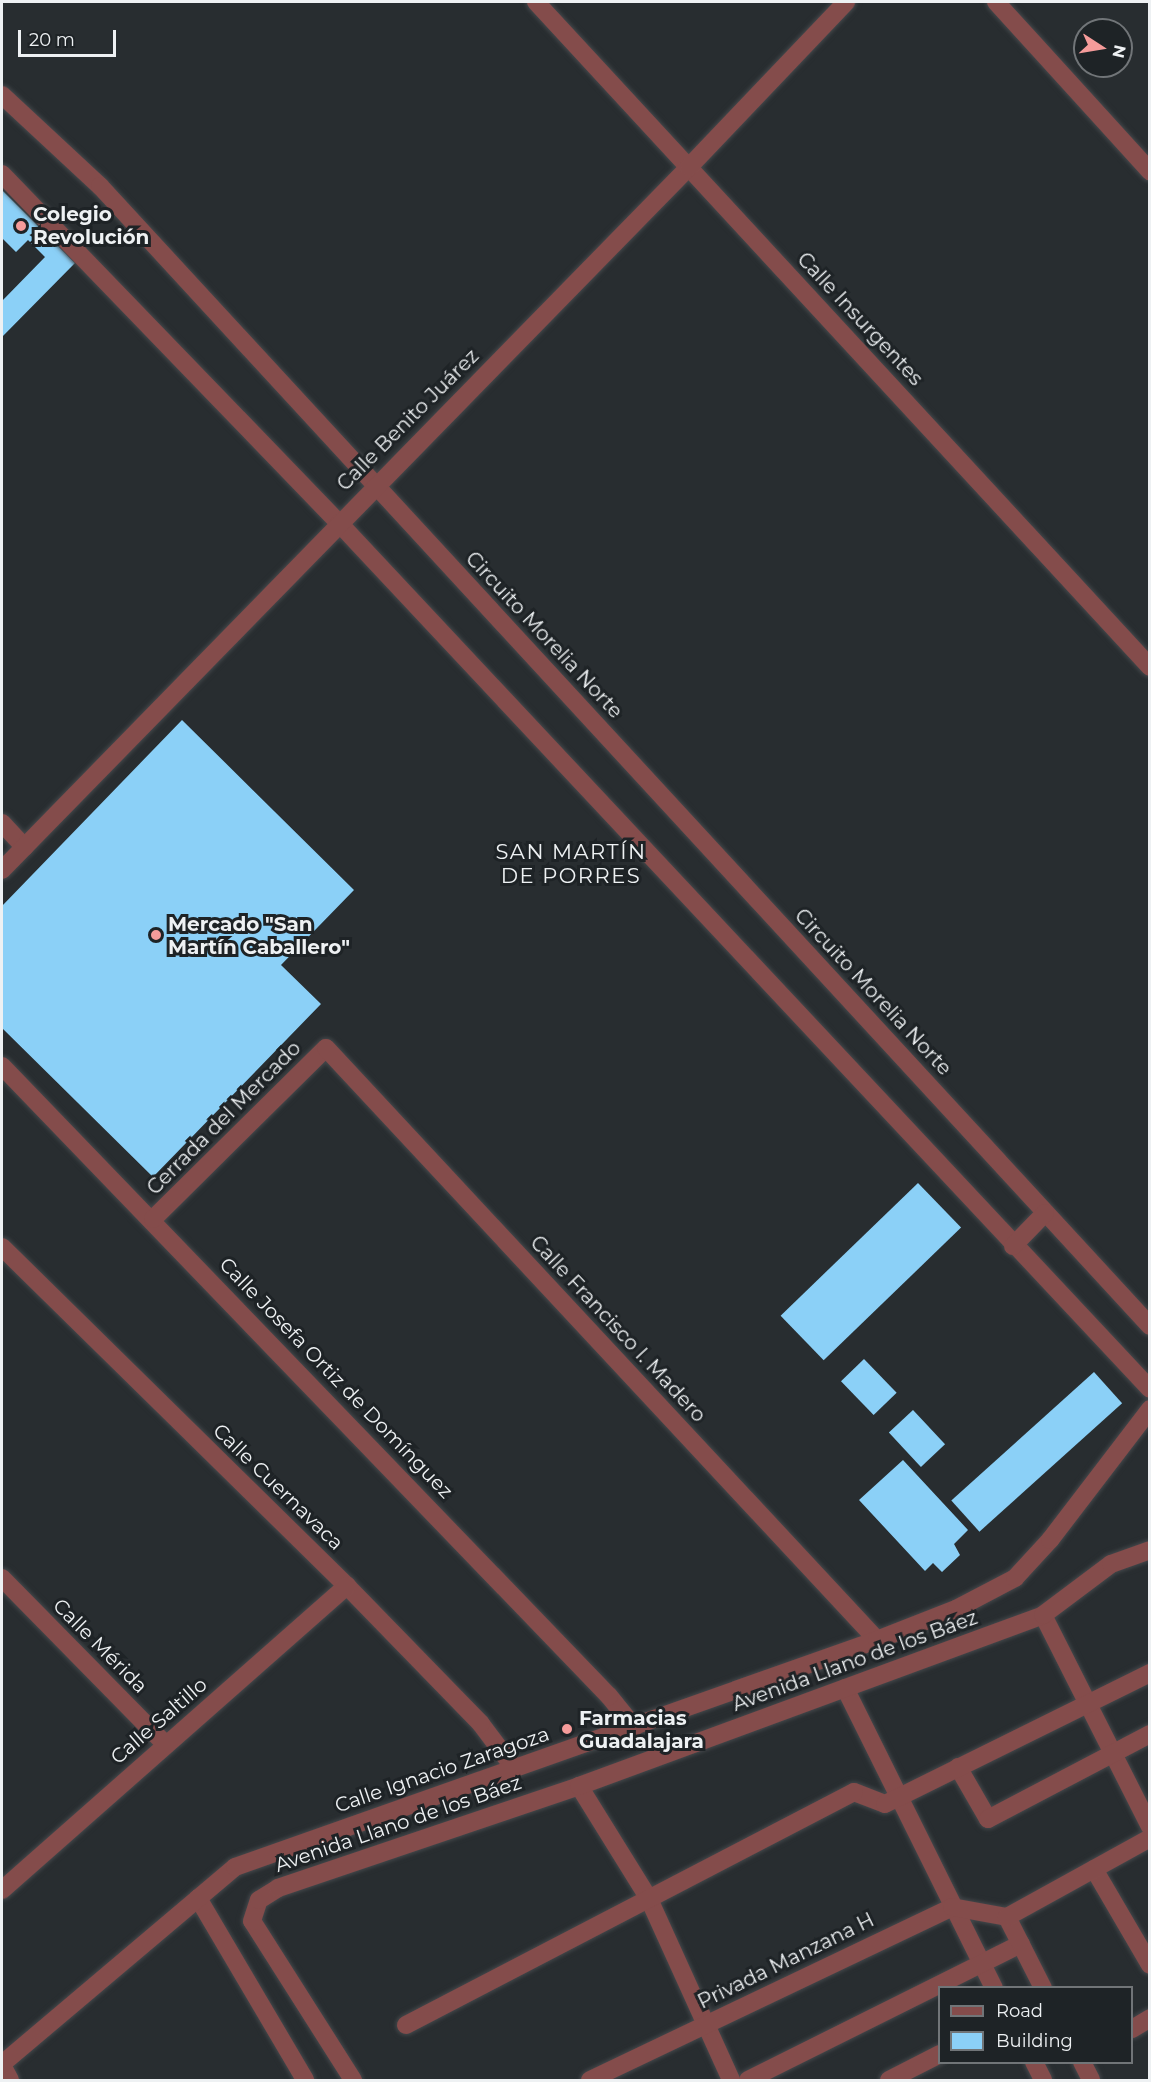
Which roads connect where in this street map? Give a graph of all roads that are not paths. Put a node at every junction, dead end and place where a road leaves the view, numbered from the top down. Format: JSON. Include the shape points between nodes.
{"nodes":[{"id":1,"x":536,"y":2,"type":"edge"},
{"id":2,"x":846,"y":2,"type":"edge"},
{"id":3,"x":996,"y":2,"type":"edge"},
{"id":4,"x":2,"y":95,"type":"edge"},
{"id":5,"x":689,"y":167,"type":"junction"},
{"id":6,"x":1149,"y":171,"type":"edge"},
{"id":7,"x":2,"y":174,"type":"edge"},
{"id":8,"x":375,"y":485,"type":"junction"},
{"id":9,"x":339,"y":523,"type":"junction"},
{"id":10,"x":1149,"y":667,"type":"edge"},
{"id":11,"x":2,"y":823,"type":"edge"},
{"id":12,"x":24,"y":847,"type":"junction"},
{"id":13,"x":2,"y":870,"type":"edge"},
{"id":14,"x":326,"y":1048,"type":"joint"},
{"id":15,"x":2,"y":1066,"type":"edge"},
{"id":16,"x":1045,"y":1213,"type":"junction"},
{"id":17,"x":153,"y":1219,"type":"junction"},
{"id":18,"x":1013,"y":1246,"type":"junction"},
{"id":19,"x":2,"y":1248,"type":"edge"},
{"id":20,"x":1149,"y":1326,"type":"edge"},
{"id":21,"x":1149,"y":1389,"type":"edge"},
{"id":22,"x":1149,"y":1409,"type":"edge"},
{"id":23,"x":1149,"y":1550,"type":"edge"},
{"id":24,"x":2,"y":1578,"type":"edge"},
{"id":25,"x":347,"y":1586,"type":"junction"},
{"id":26,"x":1043,"y":1615,"type":"junction"},
{"id":27,"x":877,"y":1640,"type":"junction"},
{"id":28,"x":1149,"y":1674,"type":"edge"},
{"id":29,"x":845,"y":1688,"type":"junction"},
{"id":30,"x":1088,"y":1704,"type":"junction"},
{"id":31,"x":634,"y":1727,"type":"junction"},
{"id":32,"x":1149,"y":1734,"type":"edge"},
{"id":33,"x":166,"y":1745,"type":"junction"},
{"id":34,"x":1113,"y":1754,"type":"junction"},
{"id":35,"x":958,"y":1767,"type":"junction"},
{"id":36,"x":514,"y":1768,"type":"junction"},
{"id":37,"x":579,"y":1786,"type":"junction"},
{"id":38,"x":898,"y":1797,"type":"junction"},
{"id":39,"x":1149,"y":1827,"type":"edge"},
{"id":40,"x":1149,"y":1838,"type":"edge"},
{"id":41,"x":1094,"y":1869,"type":"junction"},
{"id":42,"x":2,"y":1890,"type":"edge"},
{"id":43,"x":198,"y":1898,"type":"junction"},
{"id":44,"x":649,"y":1899,"type":"junction"},
{"id":45,"x":952,"y":1907,"type":"junction"},
{"id":46,"x":1007,"y":1917,"type":"junction"},
{"id":47,"x":1021,"y":1944,"type":"junction"},
{"id":48,"x":982,"y":1964,"type":"junction"},
{"id":49,"x":1149,"y":1965,"type":"edge"},
{"id":50,"x":993,"y":1986,"type":"edge"},
{"id":51,"x":1042,"y":1986,"type":"edge"},
{"id":52,"x":1149,"y":2018,"type":"edge"},
{"id":53,"x":406,"y":2025,"type":"dead end"},
{"id":54,"x":706,"y":2025,"type":"junction"},
{"id":55,"x":1133,"y":2027,"type":"edge"},
{"id":56,"x":938,"y":2055,"type":"edge"},
{"id":57,"x":1035,"y":2064,"type":"edge"},
{"id":58,"x":1083,"y":2064,"type":"edge"},
{"id":59,"x":2,"y":2065,"type":"edge"},
{"id":60,"x":10,"y":2080,"type":"edge"},
{"id":61,"x":305,"y":2080,"type":"edge"},
{"id":62,"x":353,"y":2080,"type":"edge"},
{"id":63,"x":590,"y":2080,"type":"edge"},
{"id":64,"x":731,"y":2080,"type":"edge"},
{"id":65,"x":748,"y":2080,"type":"edge"},
{"id":66,"x":889,"y":2080,"type":"edge"},
{"id":67,"x":1043,"y":2080,"type":"edge"},
{"id":68,"x":1091,"y":2080,"type":"edge"}],
"edges":[{"from":1,"to":5,"type":"street","name":"Calle Insurgentes"},
{"from":2,"to":5,"type":"street","name":"Calle Benito Juárez"},
{"from":3,"to":6,"type":"street"},
{"from":4,"to":8,"type":"street","name":"Circuito Morelia Norte","via":[[100,186]]},
{"from":5,"to":8,"type":"street","name":"Calle Benito Juárez"},
{"from":5,"to":10,"type":"street","name":"Calle Insurgentes"},
{"from":7,"to":9,"type":"street"},
{"from":8,"to":9,"type":"street","name":"Calle Benito Juárez"},
{"from":8,"to":16,"type":"street","name":"Circuito Morelia Norte"},
{"from":9,"to":12,"type":"street","name":"Calle Benito Juárez"},
{"from":9,"to":18,"type":"street"},
{"from":11,"to":12,"type":"street"},
{"from":12,"to":13,"type":"street","name":"Calle Benito Juárez"},
{"from":14,"to":17,"type":"street","name":"Cerrada del Mercado"},
{"from":14,"to":27,"type":"street","name":"Calle Francisco I. Madero"},
{"from":15,"to":17,"type":"street","name":"Calle Josefa Ortiz de Domínguez"},
{"from":16,"to":18,"type":"street"},
{"from":16,"to":20,"type":"street","name":"Circuito Morelia Norte"},
{"from":17,"to":31,"type":"street","name":"Calle Josefa Ortiz de Domínguez","via":[[609,1696]]},
{"from":18,"to":21,"type":"street"},
{"from":19,"to":25,"type":"street","name":"Calle Cuernavaca"},
{"from":22,"to":27,"type":"street","name":"Calle Ignacio Zaragoza","via":[[1050,1540],[1015,1578],[956,1609]]},
{"from":23,"to":26,"type":"street","name":"Avenida Llano de los Báez","via":[[1111,1564]]},
{"from":24,"to":33,"type":"street","name":"Calle Mérida"},
{"from":25,"to":33,"type":"street","name":"Calle Saltillo"},
{"from":25,"to":36,"type":"street","name":"Calle Cuernavaca","via":[[481,1724]]},
{"from":26,"to":29,"type":"street","name":"Avenida Llano de los Báez"},
{"from":26,"to":30,"type":"street"},
{"from":27,"to":31,"type":"street","name":"Calle Ignacio Zaragoza"},
{"from":28,"to":30,"type":"street"},
{"from":29,"to":37,"type":"street","name":"Avenida Llano de los Báez"},
{"from":29,"to":38,"type":"street"},
{"from":30,"to":34,"type":"street"},
{"from":30,"to":35,"type":"street"},
{"from":31,"to":36,"type":"street","name":"Calle Ignacio Zaragoza"},
{"from":32,"to":34,"type":"street"},
{"from":33,"to":42,"type":"street","name":"Calle Saltillo"},
{"from":34,"to":35,"type":"street","via":[[988,1819]]},
{"from":34,"to":39,"type":"street"},
{"from":35,"to":38,"type":"street"},
{"from":36,"to":43,"type":"street","name":"Calle Ignacio Zaragoza","via":[[235,1867]]},
{"from":37,"to":44,"type":"street"},
{"from":37,"to":62,"type":"street","name":"Avenida Llano de los Báez","via":[[278,1888],[259,1900],[252,1921]]},
{"from":38,"to":44,"type":"street","via":[[885,1804],[854,1792]]},
{"from":38,"to":45,"type":"street"},
{"from":40,"to":41,"type":"street"},
{"from":41,"to":46,"type":"street"},
{"from":41,"to":49,"type":"street"},
{"from":43,"to":59,"type":"street","name":"Calle Ignacio Zaragoza"},
{"from":43,"to":61,"type":"street"},
{"from":44,"to":53,"type":"street"},
{"from":44,"to":54,"type":"street"},
{"from":45,"to":46,"type":"street"},
{"from":45,"to":48,"type":"street"},
{"from":45,"to":54,"type":"street","name":"Privada Manzana H"},
{"from":46,"to":47,"type":"street"},
{"from":47,"to":48,"type":"street"},
{"from":47,"to":51,"type":"street"},
{"from":48,"to":50,"type":"street"},
{"from":48,"to":65,"type":"street"},
{"from":52,"to":55,"type":"street"},
{"from":54,"to":63,"type":"street","name":"Privada Manzana H"},
{"from":54,"to":64,"type":"street"},
{"from":56,"to":66,"type":"street"},
{"from":57,"to":67,"type":"street"},
{"from":58,"to":68,"type":"street"},
{"from":59,"to":60,"type":"street"}]}
